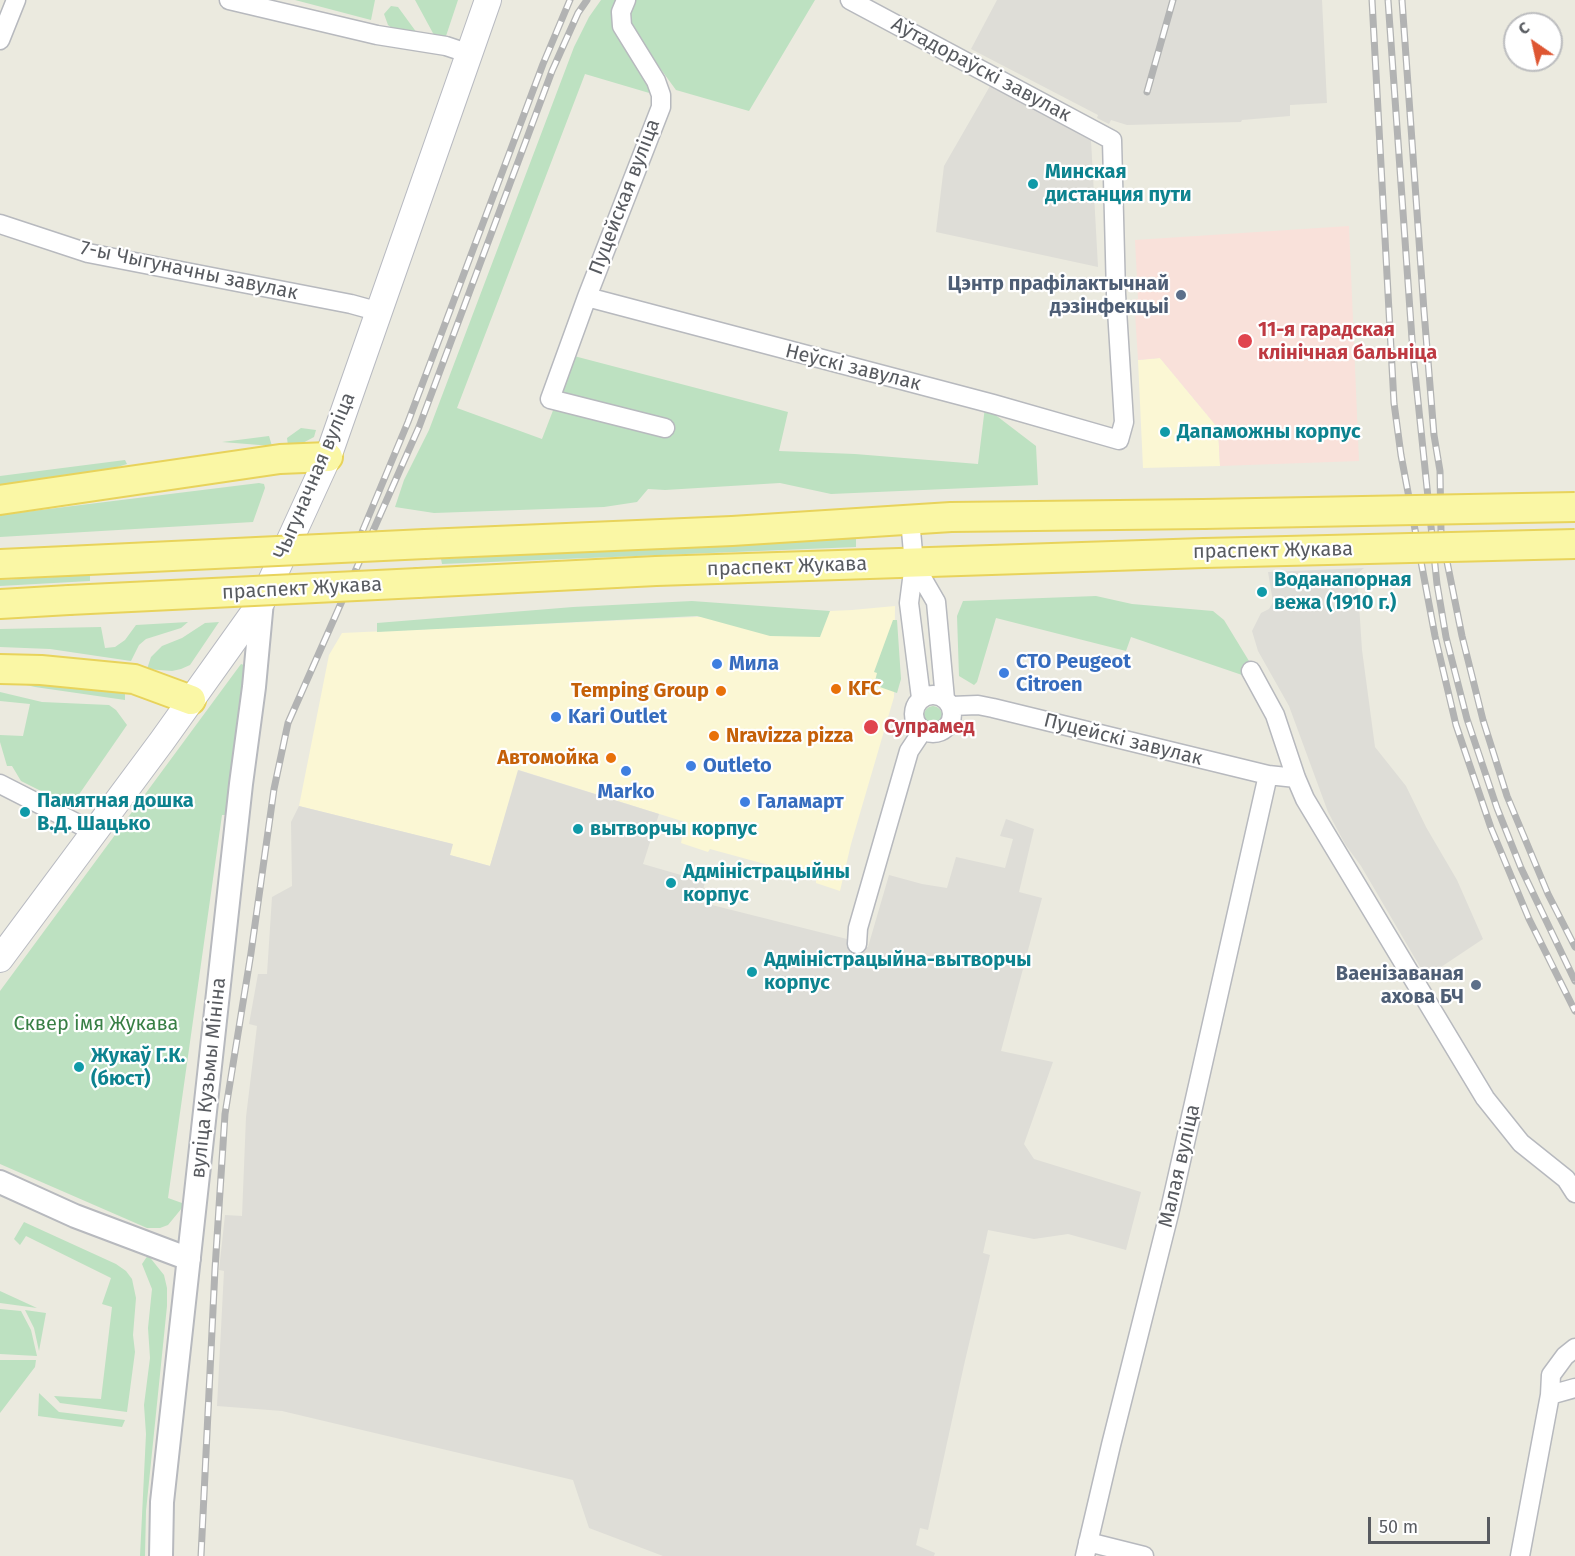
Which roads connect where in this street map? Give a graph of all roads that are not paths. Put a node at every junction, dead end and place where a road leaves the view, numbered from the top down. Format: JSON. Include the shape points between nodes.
{"nodes":[{"id":1,"x":16,"y":0,"type":"edge"},
{"id":2,"x":229,"y":0,"type":"edge"},
{"id":3,"x":488,"y":0,"type":"edge"},
{"id":4,"x":626,"y":0,"type":"edge"},
{"id":5,"x":849,"y":0,"type":"edge"},
{"id":6,"x":0,"y":40,"type":"edge"},
{"id":7,"x":470,"y":54,"type":"junction"},
{"id":8,"x":0,"y":224,"type":"edge"},
{"id":9,"x":587,"y":297,"type":"junction"},
{"id":10,"x":380,"y":312,"type":"junction"},
{"id":11,"x":665,"y":428,"type":"dead end"},
{"id":12,"x":1119,"y":440,"type":"joint"},
{"id":13,"x":328,"y":457,"type":"junction"},
{"id":14,"x":0,"y":500,"type":"edge"},
{"id":15,"x":1575,"y":507,"type":"edge"},
{"id":16,"x":910,"y":519,"type":"junction"},
{"id":17,"x":1575,"y":544,"type":"edge"},
{"id":18,"x":0,"y":564,"type":"edge"},
{"id":19,"x":914,"y":564,"type":"junction"},
{"id":20,"x":262,"y":601,"type":"junction"},
{"id":21,"x":0,"y":604,"type":"edge"},
{"id":22,"x":0,"y":669,"type":"edge"},
{"id":23,"x":1251,"y":671,"type":"dead end"},
{"id":24,"x":921,"y":698,"type":"junction"},
{"id":25,"x":191,"y":700,"type":"junction"},
{"id":26,"x":948,"y":703,"type":"junction"},
{"id":27,"x":923,"y":730,"type":"junction"},
{"id":28,"x":1268,"y":775,"type":"junction"},
{"id":29,"x":1296,"y":778,"type":"junction"},
{"id":30,"x":0,"y":784,"type":"edge"},
{"id":31,"x":94,"y":832,"type":"junction"},
{"id":32,"x":857,"y":944,"type":"dead end"},
{"id":33,"x":0,"y":959,"type":"edge"},
{"id":34,"x":0,"y":1182,"type":"edge"},
{"id":35,"x":1575,"y":1193,"type":"edge"},
{"id":36,"x":189,"y":1259,"type":"junction"},
{"id":37,"x":1575,"y":1348,"type":"edge"},
{"id":38,"x":1575,"y":1388,"type":"edge"},
{"id":39,"x":1550,"y":1395,"type":"junction"},
{"id":40,"x":1086,"y":1549,"type":"edge"},
{"id":41,"x":161,"y":1556,"type":"edge"},
{"id":42,"x":1144,"y":1556,"type":"edge"},
{"id":43,"x":1520,"y":1556,"type":"edge"}],
"edges":[{"from":1,"to":6,"type":"street"},
{"from":2,"to":7,"type":"street"},
{"from":3,"to":7,"type":"main road","name":"Чыгуначная вуліца"},
{"from":4,"to":9,"type":"street","name":"Пуцейская вуліца","via":[[621,12],[622,26],[656,81],[661,106]]},
{"from":5,"to":12,"type":"street","name":"Аўтадораўскі завулак","via":[[1112,140],[1124,422]]},
{"from":7,"to":10,"type":"main road","name":"Чыгуначная вуліца"},
{"from":8,"to":10,"type":"street","name":"7-ы Чыгуначны завулак","via":[[88,253]]},
{"from":9,"to":11,"type":"street","name":"Пуцейская вуліца","via":[[550,399]]},
{"from":9,"to":12,"type":"street","name":"Неўскі завулак"},
{"from":10,"to":13,"type":"main road","name":"Чыгуначная вуліца"},
{"from":13,"to":14,"type":"main road","via":[[280,459]]},
{"from":13,"to":20,"type":"main road","name":"Чыгуначная вуліца"},
{"from":15,"to":16,"type":"main road","name":"праспект Жукава","bridge":true},
{"from":16,"to":18,"type":"main road","name":"праспект Жукава","bridge":true,"via":[[732,531]]},
{"from":16,"to":19,"type":"street"},
{"from":17,"to":19,"type":"main road","name":"праспект Жукава","bridge":true},
{"from":19,"to":21,"type":"main road","name":"праспект Жукава","bridge":true,"via":[[678,570]]},
{"from":19,"to":24,"type":"street","via":[[909,603]]},
{"from":19,"to":26,"type":"street","via":[[936,602]]},
{"from":20,"to":25,"type":"main road","name":"Чыгуначная вуліца"},
{"from":20,"to":36,"type":"street","name":"вуліца Кузьмы Мініна"},
{"from":22,"to":25,"type":"main road","via":[[134,679]]},
{"from":23,"to":29,"type":"street","via":[[1275,714]]},
{"from":24,"to":26,"type":"street","via":[[933,695]]},
{"from":24,"to":27,"type":"street","via":[[915,718]]},
{"from":25,"to":31,"type":"main road","name":"Чыгуначная вуліца"},
{"from":26,"to":27,"type":"street","via":[[952,716],[946,729],[937,733]]},
{"from":26,"to":28,"type":"street","name":"Пуцейскі завулак","via":[[993,708]]},
{"from":27,"to":32,"type":"street","via":[[909,752],[858,928]]},
{"from":28,"to":29,"type":"street","name":"Пуцейскі завулак"},
{"from":28,"to":40,"type":"street","name":"Малая вуліца","via":[[1169,1214]]},
{"from":29,"to":35,"type":"street","via":[[1485,1098],[1521,1143],[1566,1179]]},
{"from":30,"to":31,"type":"street"},
{"from":31,"to":33,"type":"main road","name":"Чыгуначная вуліца"},
{"from":34,"to":36,"type":"street"},
{"from":36,"to":41,"type":"street","name":"вуліца Кузьмы Мініна","via":[[162,1502]]},
{"from":37,"to":39,"type":"street","via":[[1551,1375]]},
{"from":38,"to":39,"type":"street"},
{"from":39,"to":43,"type":"street"},
{"from":40,"to":42,"type":"street"}]}
